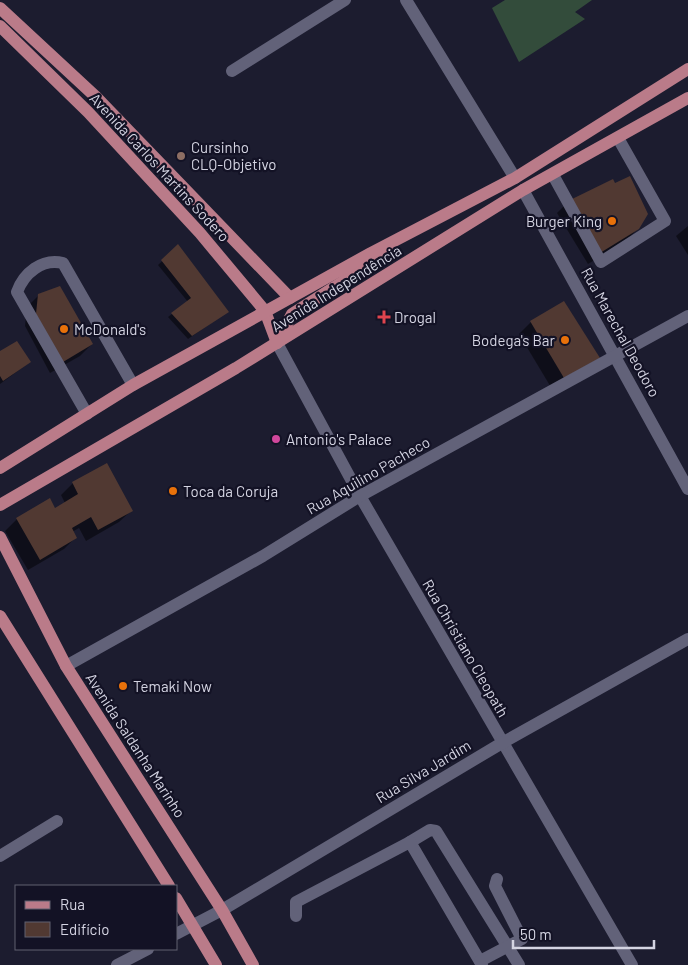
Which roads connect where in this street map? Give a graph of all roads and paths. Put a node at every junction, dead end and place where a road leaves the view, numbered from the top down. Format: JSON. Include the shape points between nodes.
{"nodes":[{"id":1,"x":345,"y":0,"type":"edge"},
{"id":2,"x":406,"y":0,"type":"edge"},
{"id":3,"x":0,"y":8,"type":"edge"},
{"id":4,"x":0,"y":26,"type":"edge"},
{"id":5,"x":688,"y":69,"type":"edge"},
{"id":6,"x":232,"y":71,"type":"dead end"},
{"id":7,"x":688,"y":98,"type":"edge"},
{"id":8,"x":618,"y":138,"type":"junction"},
{"id":9,"x":553,"y":175,"type":"junction"},
{"id":10,"x":515,"y":178,"type":"junction"},
{"id":11,"x":523,"y":190,"type":"junction"},
{"id":12,"x":425,"y":225,"type":"junction"},
{"id":13,"x":290,"y":298,"type":"junction"},
{"id":14,"x":265,"y":311,"type":"junction"},
{"id":15,"x":688,"y":316,"type":"edge"},
{"id":16,"x":277,"y":343,"type":"junction"},
{"id":17,"x":616,"y":357,"type":"junction"},
{"id":18,"x":133,"y":385,"type":"junction"},
{"id":19,"x":87,"y":414,"type":"junction"},
{"id":20,"x":0,"y":468,"type":"edge"},
{"id":21,"x":688,"y":490,"type":"edge"},
{"id":22,"x":360,"y":496,"type":"junction"},
{"id":23,"x":0,"y":505,"type":"edge"},
{"id":24,"x":0,"y":537,"type":"edge"},
{"id":25,"x":0,"y":616,"type":"edge"},
{"id":26,"x":688,"y":638,"type":"edge"},
{"id":27,"x":66,"y":666,"type":"junction"},
{"id":28,"x":502,"y":743,"type":"junction"},
{"id":29,"x":57,"y":821,"type":"dead end"},
{"id":30,"x":410,"y":842,"type":"junction"},
{"id":31,"x":0,"y":856,"type":"edge"},
{"id":32,"x":497,"y":879,"type":"dead end"},
{"id":33,"x":168,"y":885,"type":"edge"},
{"id":34,"x":178,"y":901,"type":"edge"},
{"id":35,"x":222,"y":910,"type":"junction"},
{"id":36,"x":296,"y":916,"type":"dead end"},
{"id":37,"x":193,"y":925,"type":"junction"},
{"id":38,"x":178,"y":933,"type":"edge"},
{"id":39,"x":508,"y":946,"type":"junction"},
{"id":40,"x":146,"y":950,"type":"edge"},
{"id":41,"x":481,"y":963,"type":"edge"},
{"id":42,"x":117,"y":965,"type":"edge"},
{"id":43,"x":216,"y":965,"type":"edge"},
{"id":44,"x":253,"y":965,"type":"edge"},
{"id":45,"x":519,"y":965,"type":"edge"},
{"id":46,"x":632,"y":965,"type":"edge"}],
"edges":[{"from":1,"to":6,"type":"street"},
{"from":2,"to":10,"type":"street"},
{"from":3,"to":13,"type":"main road","name":"Avenida Carlos Martins Sodero","via":[[96,97]]},
{"from":4,"to":14,"type":"main road","name":"Avenida Carlos Martins Sodero","via":[[94,119],[200,233]]},
{"from":5,"to":10,"type":"main road","name":"Avenida Independência"},
{"from":7,"to":8,"type":"main road","name":"Avenida Independência"},
{"from":8,"to":9,"type":"main road","name":"Avenida Independência"},
{"from":8,"to":9,"type":"street","via":[[665,221],[601,262]]},
{"from":9,"to":11,"type":"main road","name":"Avenida Independência"},
{"from":10,"to":12,"type":"main road","name":"Avenida Independência"},
{"from":11,"to":16,"type":"main road","name":"Avenida Independência"},
{"from":11,"to":17,"type":"street","name":"Rua Marechal Deodoro"},
{"from":12,"to":13,"type":"main road","name":"Avenida Independência"},
{"from":12,"to":16,"type":"main road","via":[[401,245],[292,314]]},
{"from":13,"to":14,"type":"main road","name":"Avenida Independência"},
{"from":14,"to":16,"type":"main road","name":"Avenida Carlos Martins Sodero"},
{"from":14,"to":18,"type":"main road","name":"Avenida Independência"},
{"from":15,"to":17,"type":"street","name":"Rua Aquilino Pacheco"},
{"from":16,"to":22,"type":"street","name":"Rua Christiano Cleopath"},
{"from":16,"to":23,"type":"main road","name":"Avenida Independência"},
{"from":17,"to":21,"type":"street","name":"Rua Marechal Deodoro"},
{"from":17,"to":22,"type":"street","name":"Rua Aquilino Pacheco"},
{"from":18,"to":19,"type":"main road","name":"Avenida Independência"},
{"from":18,"to":19,"type":"street","via":[[63,263],[54,261],[30,271],[22,279],[17,292]]},
{"from":19,"to":20,"type":"main road","name":"Avenida Independência"},
{"from":22,"to":27,"type":"street","name":"Rua Aquilino Pacheco","via":[[263,556]]},
{"from":22,"to":28,"type":"street","name":"Rua Christiano Cleopath"},
{"from":24,"to":27,"type":"main road","name":"Avenida Saldanha Marinho"},
{"from":25,"to":33,"type":"main road"},
{"from":26,"to":28,"type":"street","name":"Rua Silva Jardim"},
{"from":27,"to":35,"type":"main road","name":"Avenida Saldanha Marinho"},
{"from":28,"to":35,"type":"street","name":"Rua Silva Jardim"},
{"from":28,"to":46,"type":"street","name":"Rua Christiano Cleopath"},
{"from":29,"to":31,"type":"street"},
{"from":30,"to":36,"type":"street","via":[[296,902]]},
{"from":30,"to":39,"type":"street","via":[[430,830],[436,831]]},
{"from":30,"to":41,"type":"street"},
{"from":32,"to":39,"type":"street","via":[[495,886],[522,939]]},
{"from":34,"to":37,"type":"main road"},
{"from":35,"to":37,"type":"street","name":"Rua Silva Jardim"},
{"from":35,"to":44,"type":"main road","name":"Avenida Saldanha Marinho"},
{"from":37,"to":38,"type":"street","name":"Rua Silva Jardim"},
{"from":37,"to":43,"type":"main road"},
{"from":39,"to":41,"type":"street"},
{"from":39,"to":45,"type":"street"},
{"from":40,"to":42,"type":"street"}]}
